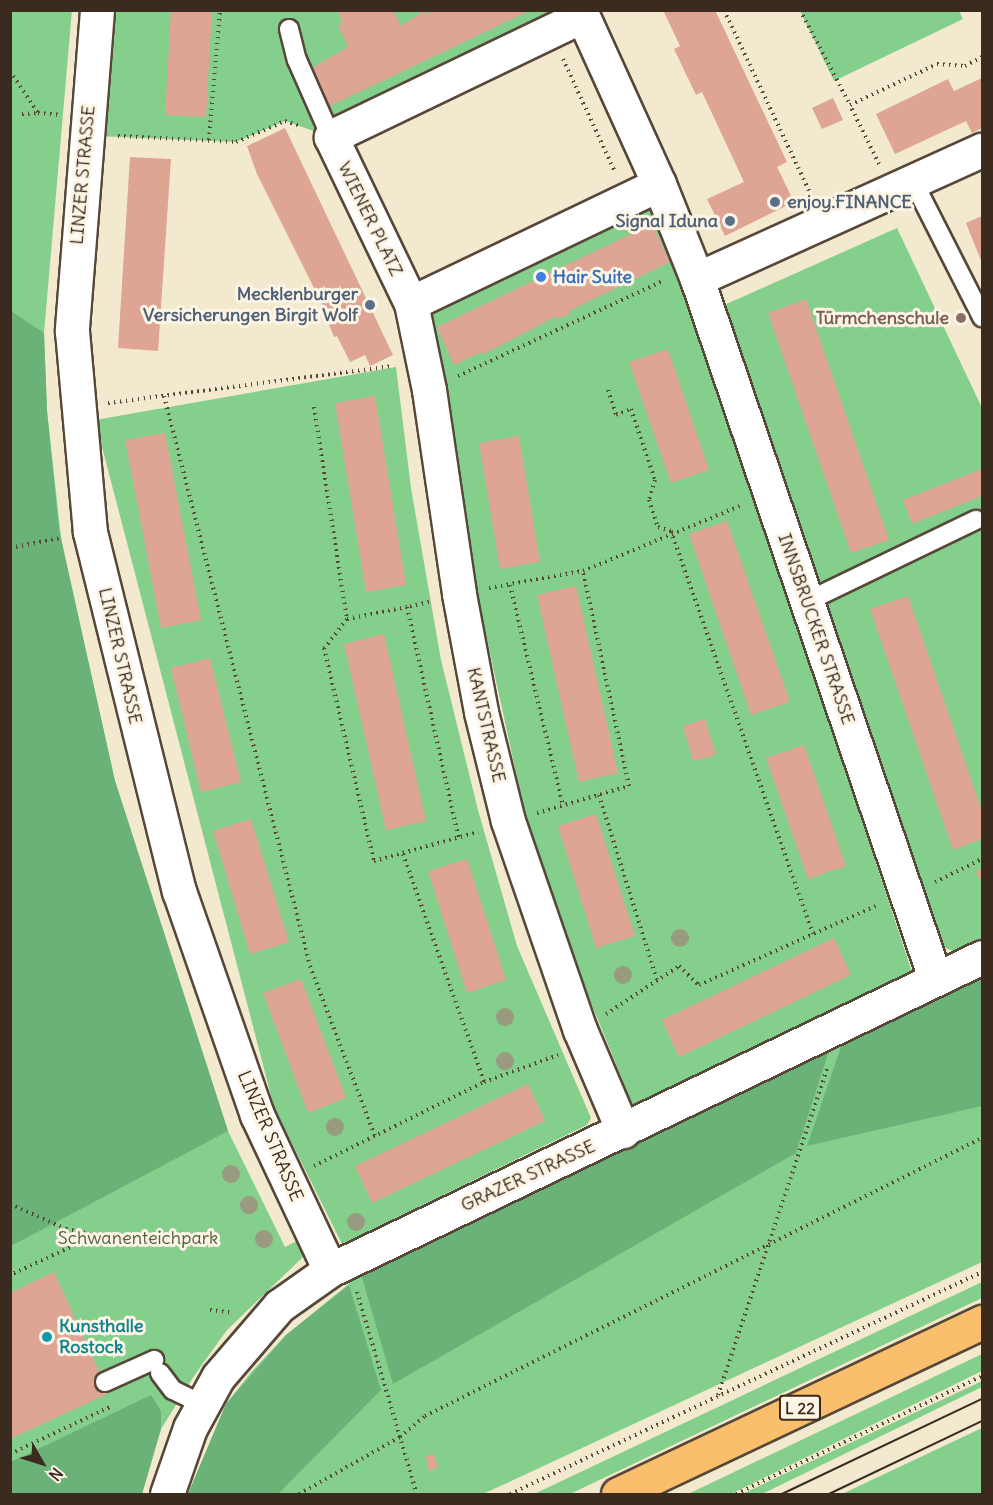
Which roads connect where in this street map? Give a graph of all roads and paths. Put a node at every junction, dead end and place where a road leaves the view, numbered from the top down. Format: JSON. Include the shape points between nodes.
{"nodes":[{"id":1,"x":97,"y":10,"type":"edge"},
{"id":2,"x":220,"y":10,"type":"edge"},
{"id":3,"x":723,"y":10,"type":"edge"},
{"id":4,"x":800,"y":10,"type":"edge"},
{"id":5,"x":581,"y":13,"type":"edge"},
{"id":6,"x":289,"y":29,"type":"dead end"},
{"id":7,"x":550,"y":31,"type":"junction"},
{"id":8,"x":982,"y":57,"type":"edge"},
{"id":9,"x":10,"y":71,"type":"edge"},
{"id":10,"x":850,"y":105,"type":"junction"},
{"id":11,"x":38,"y":113,"type":"junction"},
{"id":12,"x":22,"y":114,"type":"dead end"},
{"id":13,"x":97,"y":127,"type":"junction"},
{"id":14,"x":331,"y":137,"type":"junction"},
{"id":15,"x":209,"y":140,"type":"junction"},
{"id":16,"x":982,"y":150,"type":"edge"},
{"id":17,"x":881,"y":168,"type":"dead end"},
{"id":18,"x":914,"y":181,"type":"junction"},
{"id":19,"x":659,"y":183,"type":"junction"},
{"id":20,"x":627,"y":199,"type":"junction"},
{"id":21,"x":815,"y":204,"type":"dead end"},
{"id":22,"x":683,"y":278,"type":"junction"},
{"id":23,"x":411,"y":303,"type":"junction"},
{"id":24,"x":982,"y":317,"type":"edge"},
{"id":25,"x":426,"y":377,"type":"junction"},
{"id":26,"x":608,"y":390,"type":"dead end"},
{"id":27,"x":164,"y":396,"type":"junction"},
{"id":28,"x":76,"y":406,"type":"junction"},
{"id":29,"x":314,"y":407,"type":"dead end"},
{"id":30,"x":745,"y":504,"type":"dead end"},
{"id":31,"x":976,"y":520,"type":"dead end"},
{"id":32,"x":671,"y":531,"type":"junction"},
{"id":33,"x":583,"y":571,"type":"junction"},
{"id":34,"x":510,"y":585,"type":"junction"},
{"id":35,"x":459,"y":594,"type":"junction"},
{"id":36,"x":806,"y":602,"type":"junction"},
{"id":37,"x":407,"y":607,"type":"junction"},
{"id":38,"x":347,"y":619,"type":"junction"},
{"id":39,"x":598,"y":795,"type":"junction"},
{"id":40,"x":563,"y":805,"type":"junction"},
{"id":41,"x":508,"y":821,"type":"junction"},
{"id":42,"x":459,"y":839,"type":"junction"},
{"id":43,"x":403,"y":854,"type":"junction"},
{"id":44,"x":982,"y":859,"type":"edge"},
{"id":45,"x":929,"y":885,"type":"dead end"},
{"id":46,"x":886,"y":901,"type":"dead end"},
{"id":47,"x":813,"y":934,"type":"junction"},
{"id":48,"x":982,"y":957,"type":"edge"},
{"id":49,"x":935,"y":978,"type":"junction"},
{"id":50,"x":657,"y":981,"type":"junction"},
{"id":51,"x":842,"y":1023,"type":"junction"},
{"id":52,"x":583,"y":1037,"type":"junction"},
{"id":53,"x":484,"y":1082,"type":"junction"},
{"id":54,"x":623,"y":1131,"type":"junction"},
{"id":55,"x":375,"y":1136,"type":"junction"},
{"id":56,"x":982,"y":1138,"type":"edge"},
{"id":57,"x":310,"y":1167,"type":"dead end"},
{"id":58,"x":10,"y":1204,"type":"edge"},
{"id":59,"x":768,"y":1246,"type":"junction"},
{"id":60,"x":339,"y":1266,"type":"junction"},
{"id":61,"x":982,"y":1272,"type":"edge"},
{"id":62,"x":10,"y":1275,"type":"edge"},
{"id":63,"x":982,"y":1322,"type":"edge"},
{"id":64,"x":982,"y":1376,"type":"edge"},
{"id":65,"x":105,"y":1382,"type":"dead end"},
{"id":66,"x":718,"y":1396,"type":"junction"},
{"id":67,"x":202,"y":1404,"type":"junction"},
{"id":68,"x":115,"y":1405,"type":"dead end"},
{"id":69,"x":400,"y":1437,"type":"junction"},
{"id":70,"x":10,"y":1454,"type":"edge"},
{"id":71,"x":167,"y":1494,"type":"edge"},
{"id":72,"x":299,"y":1494,"type":"edge"},
{"id":73,"x":417,"y":1494,"type":"edge"},
{"id":74,"x":510,"y":1494,"type":"edge"},
{"id":75,"x":618,"y":1494,"type":"edge"},
{"id":76,"x":736,"y":1494,"type":"edge"}],
"edges":[{"from":1,"to":13,"type":"street","name":"LINZER STRASSE"},
{"from":2,"to":15,"type":"path"},
{"from":3,"to":21,"type":"path"},
{"from":4,"to":10,"type":"path"},
{"from":5,"to":7,"type":"street"},
{"from":5,"to":19,"type":"street"},
{"from":6,"to":14,"type":"lane","via":[[297,60]]},
{"from":7,"to":14,"type":"street"},
{"from":7,"to":20,"type":"path"},
{"from":8,"to":10,"type":"path","via":[[965,66],[937,64]]},
{"from":9,"to":11,"type":"path"},
{"from":10,"to":17,"type":"path"},
{"from":11,"to":12,"type":"path"},
{"from":11,"to":13,"type":"path"},
{"from":13,"to":15,"type":"path"},
{"from":13,"to":28,"type":"street","name":"LINZER STRASSE","via":[[72,331]]},
{"from":14,"to":15,"type":"path","via":[[285,121],[236,142]]},
{"from":14,"to":23,"type":"street","name":"WIENER PLATZ"},
{"from":16,"to":18,"type":"street"},
{"from":18,"to":22,"type":"street"},
{"from":18,"to":24,"type":"lane"},
{"from":19,"to":20,"type":"street"},
{"from":19,"to":22,"type":"street"},
{"from":20,"to":23,"type":"street"},
{"from":22,"to":25,"type":"path"},
{"from":22,"to":36,"type":"street","name":"INNSBRUCKER STRASSE"},
{"from":23,"to":25,"type":"street","name":"KANTSTRASSE"},
{"from":25,"to":27,"type":"path"},
{"from":25,"to":35,"type":"street","name":"KANTSTRASSE"},
{"from":26,"to":32,"type":"path","via":[[615,415],[631,410],[656,480],[649,500],[658,527]]},
{"from":27,"to":28,"type":"path"},
{"from":27,"to":55,"type":"path","via":[[310,966]]},
{"from":28,"to":60,"type":"street","name":"LINZER STRASSE","via":[[90,532],[179,891],[257,1115]]},
{"from":29,"to":38,"type":"path"},
{"from":30,"to":32,"type":"path"},
{"from":31,"to":36,"type":"lane"},
{"from":32,"to":33,"type":"path"},
{"from":32,"to":47,"type":"path"},
{"from":33,"to":34,"type":"path"},
{"from":33,"to":39,"type":"path","via":[[629,786]]},
{"from":34,"to":35,"type":"path"},
{"from":34,"to":40,"type":"path"},
{"from":35,"to":37,"type":"path"},
{"from":35,"to":41,"type":"street","name":"KANTSTRASSE","via":[[481,711]]},
{"from":36,"to":49,"type":"street","name":"INNSBRUCKER STRASSE"},
{"from":37,"to":38,"type":"path"},
{"from":37,"to":42,"type":"path"},
{"from":38,"to":43,"type":"path","via":[[324,648],[374,861]]},
{"from":39,"to":40,"type":"path"},
{"from":39,"to":50,"type":"path"},
{"from":40,"to":41,"type":"path"},
{"from":41,"to":42,"type":"path"},
{"from":41,"to":52,"type":"street","name":"KANTSTRASSE"},
{"from":42,"to":43,"type":"path"},
{"from":43,"to":53,"type":"path"},
{"from":44,"to":45,"type":"path"},
{"from":46,"to":47,"type":"path"},
{"from":47,"to":50,"type":"path","via":[[699,985],[679,966]]},
{"from":48,"to":49,"type":"street","name":"GRAZER STRASSE"},
{"from":49,"to":51,"type":"street","name":"GRAZER STRASSE"},
{"from":50,"to":52,"type":"path"},
{"from":51,"to":54,"type":"street","name":"GRAZER STRASSE"},
{"from":51,"to":59,"type":"path"},
{"from":52,"to":53,"type":"path"},
{"from":52,"to":54,"type":"street","name":"KANTSTRASSE"},
{"from":53,"to":55,"type":"path"},
{"from":54,"to":60,"type":"street","name":"GRAZER STRASSE"},
{"from":55,"to":57,"type":"path"},
{"from":56,"to":59,"type":"path"},
{"from":58,"to":62,"type":"path","via":[[66,1229],[97,1235]]},
{"from":59,"to":66,"type":"path"},
{"from":59,"to":69,"type":"path","via":[[425,1416]]},
{"from":60,"to":67,"type":"street","name":"GRAZER STRASSE","via":[[279,1306],[238,1351]]},
{"from":60,"to":69,"type":"path"},
{"from":61,"to":66,"type":"path"},
{"from":63,"to":75,"type":"main road","number":"L 22"},
{"from":64,"to":76,"type":"path"},
{"from":65,"to":67,"type":"lane","via":[[157,1367],[173,1390]]},
{"from":66,"to":74,"type":"path"},
{"from":67,"to":71,"type":"street","name":"GRAZER STRASSE"},
{"from":68,"to":70,"type":"path"},
{"from":69,"to":72,"type":"path"},
{"from":69,"to":73,"type":"path"}]}
